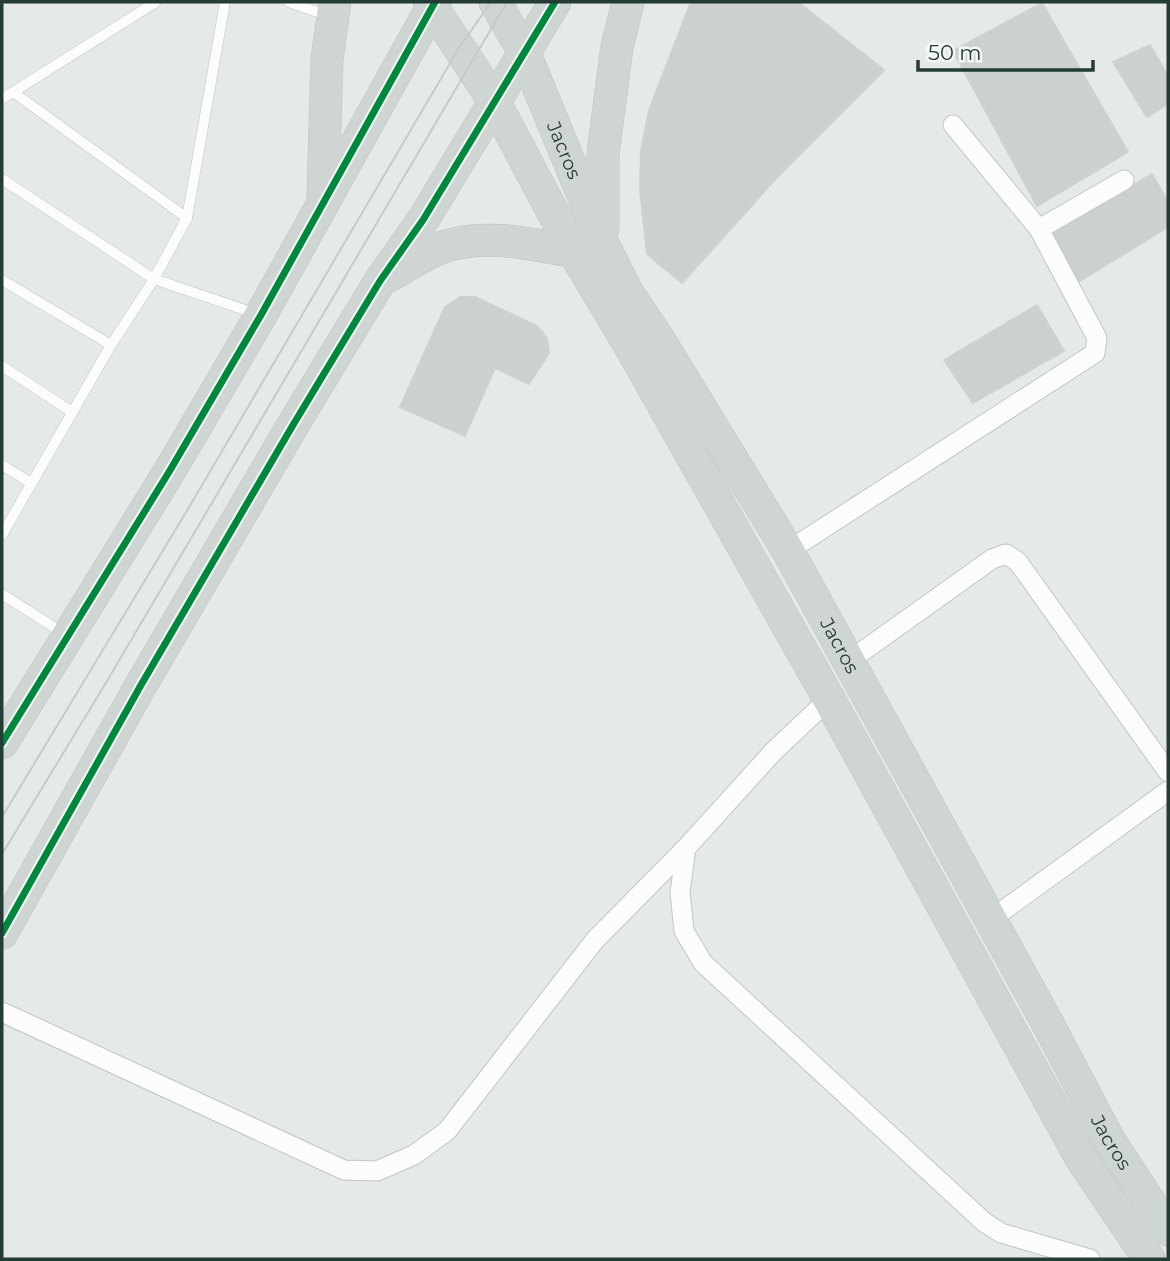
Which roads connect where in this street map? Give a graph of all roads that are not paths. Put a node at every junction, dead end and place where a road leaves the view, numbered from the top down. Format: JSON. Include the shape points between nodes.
{"nodes":[{"id":1,"x":156,"y":2,"type":"edge"},
{"id":2,"x":225,"y":2,"type":"edge"},
{"id":3,"x":289,"y":2,"type":"edge"},
{"id":4,"x":495,"y":2,"type":"edge"},
{"id":5,"x":555,"y":2,"type":"edge"},
{"id":6,"x":628,"y":2,"type":"edge"},
{"id":7,"x":432,"y":4,"type":"edge"},
{"id":8,"x":334,"y":10,"type":"edge"},
{"id":9,"x":525,"y":54,"type":"junction"},
{"id":10,"x":13,"y":92,"type":"junction"},
{"id":11,"x":2,"y":99,"type":"edge"},
{"id":12,"x":494,"y":101,"type":"junction"},
{"id":13,"x":953,"y":125,"type":"dead end"},
{"id":14,"x":2,"y":178,"type":"edge"},
{"id":15,"x":1124,"y":180,"type":"dead end"},
{"id":16,"x":323,"y":203,"type":"junction"},
{"id":17,"x":187,"y":219,"type":"junction"},
{"id":18,"x":1038,"y":229,"type":"junction"},
{"id":19,"x":588,"y":248,"type":"junction"},
{"id":20,"x":154,"y":279,"type":"junction"},
{"id":21,"x":2,"y":280,"type":"edge"},
{"id":22,"x":380,"y":281,"type":"junction"},
{"id":23,"x":261,"y":315,"type":"junction"},
{"id":24,"x":111,"y":345,"type":"junction"},
{"id":25,"x":2,"y":366,"type":"edge"},
{"id":26,"x":72,"y":412,"type":"junction"},
{"id":27,"x":2,"y":466,"type":"edge"},
{"id":28,"x":32,"y":483,"type":"junction"},
{"id":29,"x":2,"y":535,"type":"edge"},
{"id":30,"x":788,"y":551,"type":"junction"},
{"id":31,"x":2,"y":594,"type":"edge"},
{"id":32,"x":67,"y":636,"type":"junction"},
{"id":33,"x":849,"y":661,"type":"junction"},
{"id":34,"x":829,"y":699,"type":"junction"},
{"id":35,"x":2,"y":743,"type":"edge"},
{"id":36,"x":1168,"y":772,"type":"edge"},
{"id":37,"x":1168,"y":791,"type":"edge"},
{"id":38,"x":687,"y":848,"type":"junction"},
{"id":39,"x":990,"y":920,"type":"junction"},
{"id":40,"x":2,"y":933,"type":"edge"},
{"id":41,"x":2,"y":1012,"type":"edge"},
{"id":42,"x":1108,"y":1140,"type":"junction"},
{"id":43,"x":1081,"y":1158,"type":"junction"},
{"id":44,"x":1166,"y":1224,"type":"edge"},
{"id":45,"x":1090,"y":1259,"type":"edge"},
{"id":46,"x":1149,"y":1259,"type":"edge"}],
"edges":[{"from":1,"to":10,"type":"lane"},
{"from":2,"to":17,"type":"lane"},
{"from":3,"to":8,"type":"lane"},
{"from":4,"to":9,"type":"main road","name":"Jacros"},
{"from":5,"to":9,"type":"main road"},
{"from":6,"to":19,"type":"main road","via":[[617,47]]},
{"from":7,"to":12,"type":"main road","name":"Jacros"},
{"from":7,"to":16,"type":"main road"},
{"from":8,"to":16,"type":"main road","via":[[327,59]]},
{"from":9,"to":12,"type":"main road"},
{"from":9,"to":19,"type":"main road","name":"Jacros"},
{"from":10,"to":11,"type":"lane"},
{"from":10,"to":17,"type":"lane"},
{"from":12,"to":19,"type":"main road","name":"Jacros"},
{"from":12,"to":22,"type":"main road","via":[[423,220]]},
{"from":13,"to":18,"type":"street"},
{"from":14,"to":20,"type":"lane"},
{"from":15,"to":18,"type":"street"},
{"from":16,"to":23,"type":"main road"},
{"from":17,"to":20,"type":"lane"},
{"from":18,"to":30,"type":"street","via":[[1097,338],[1095,353]]},
{"from":19,"to":22,"type":"main road","via":[[474,240],[440,248]]},
{"from":19,"to":30,"type":"main road","name":"Jacros","via":[[627,292]]},
{"from":19,"to":34,"type":"main road","name":"Jacros","via":[[630,346]]},
{"from":20,"to":23,"type":"lane"},
{"from":20,"to":24,"type":"lane"},
{"from":21,"to":24,"type":"lane"},
{"from":22,"to":40,"type":"main road","via":[[141,685]]},
{"from":23,"to":32,"type":"main road"},
{"from":24,"to":26,"type":"lane"},
{"from":25,"to":26,"type":"lane"},
{"from":26,"to":28,"type":"lane"},
{"from":27,"to":28,"type":"lane"},
{"from":28,"to":29,"type":"lane"},
{"from":30,"to":33,"type":"main road","name":"Jacros"},
{"from":31,"to":32,"type":"lane"},
{"from":32,"to":35,"type":"main road"},
{"from":33,"to":36,"type":"street","via":[[992,559],[1006,554],[1018,562]]},
{"from":33,"to":39,"type":"main road","name":"Jacros"},
{"from":34,"to":38,"type":"street","via":[[773,752]]},
{"from":34,"to":43,"type":"main road","name":"Jacros"},
{"from":37,"to":39,"type":"street"},
{"from":38,"to":41,"type":"street","via":[[595,940],[447,1131],[414,1155],[377,1171],[344,1170]]},
{"from":38,"to":45,"type":"street","via":[[680,892],[684,932],[703,963],[984,1222],[1001,1233]]},
{"from":39,"to":42,"type":"main road","name":"Jacros"},
{"from":42,"to":43,"type":"main road"},
{"from":42,"to":44,"type":"main road","name":"Jacros"},
{"from":43,"to":46,"type":"main road","name":"Jacros"}]}
